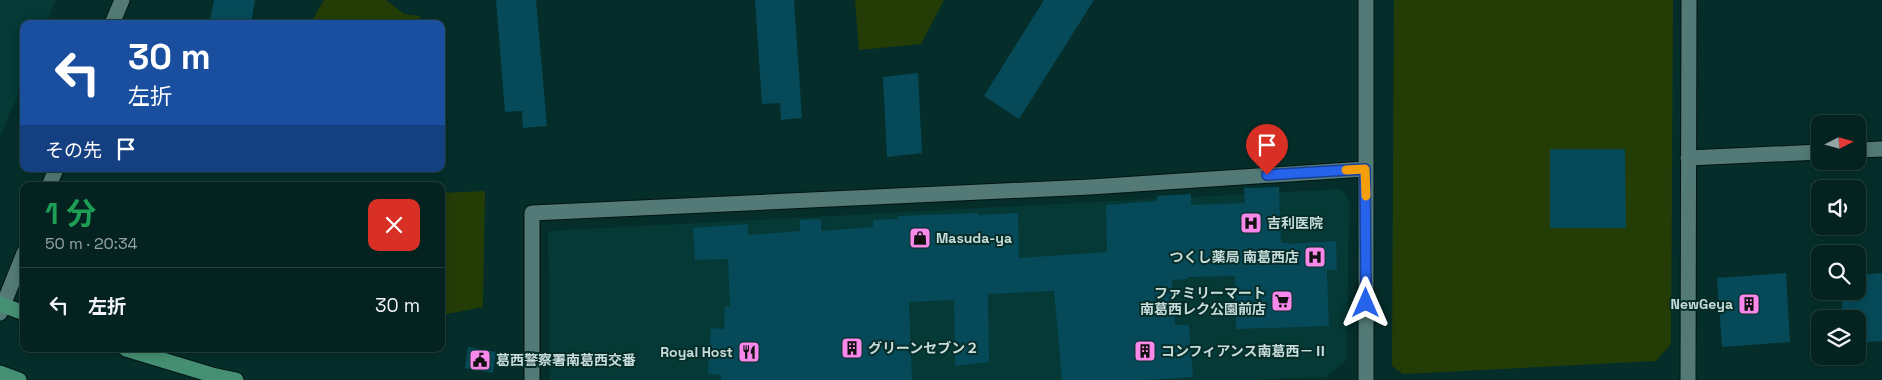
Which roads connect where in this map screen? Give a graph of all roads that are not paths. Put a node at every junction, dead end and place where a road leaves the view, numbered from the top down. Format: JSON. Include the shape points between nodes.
{"nodes":[{"id":1,"x":122,"y":0,"type":"edge"},
{"id":2,"x":1366,"y":0,"type":"edge"},
{"id":3,"x":1689,"y":0,"type":"edge"},
{"id":4,"x":114,"y":20,"type":"edge"},
{"id":5,"x":1882,"y":149,"type":"edge"},
{"id":6,"x":1866,"y":150,"type":"edge"},
{"id":7,"x":1811,"y":152,"type":"edge"},
{"id":8,"x":1688,"y":158,"type":"junction"},
{"id":9,"x":1365,"y":169,"type":"junction"},
{"id":10,"x":20,"y":263,"type":"edge"},
{"id":11,"x":1,"y":308,"type":"edge"},
{"id":12,"x":20,"y":312,"type":"edge"},
{"id":13,"x":0,"y":326,"type":"edge"},
{"id":14,"x":136,"y":352,"type":"edge"},
{"id":15,"x":0,"y":373,"type":"edge"},
{"id":16,"x":19,"y":380,"type":"edge"},
{"id":17,"x":236,"y":380,"type":"edge"},
{"id":18,"x":532,"y":380,"type":"edge"},
{"id":19,"x":1366,"y":380,"type":"edge"},
{"id":20,"x":1688,"y":380,"type":"edge"}],
"edges":[{"from":1,"to":4,"type":"street"},
{"from":2,"to":9,"type":"street"},
{"from":3,"to":8,"type":"street"},
{"from":5,"to":6,"type":"street"},
{"from":7,"to":8,"type":"street"},
{"from":8,"to":20,"type":"street"},
{"from":9,"to":18,"type":"street","via":[[532,213]]},
{"from":9,"to":19,"type":"street"},
{"from":10,"to":11,"type":"street"},
{"from":11,"to":12,"type":"main road"},
{"from":11,"to":13,"type":"street"},
{"from":14,"to":17,"type":"main road"},
{"from":15,"to":16,"type":"main road"}]}
